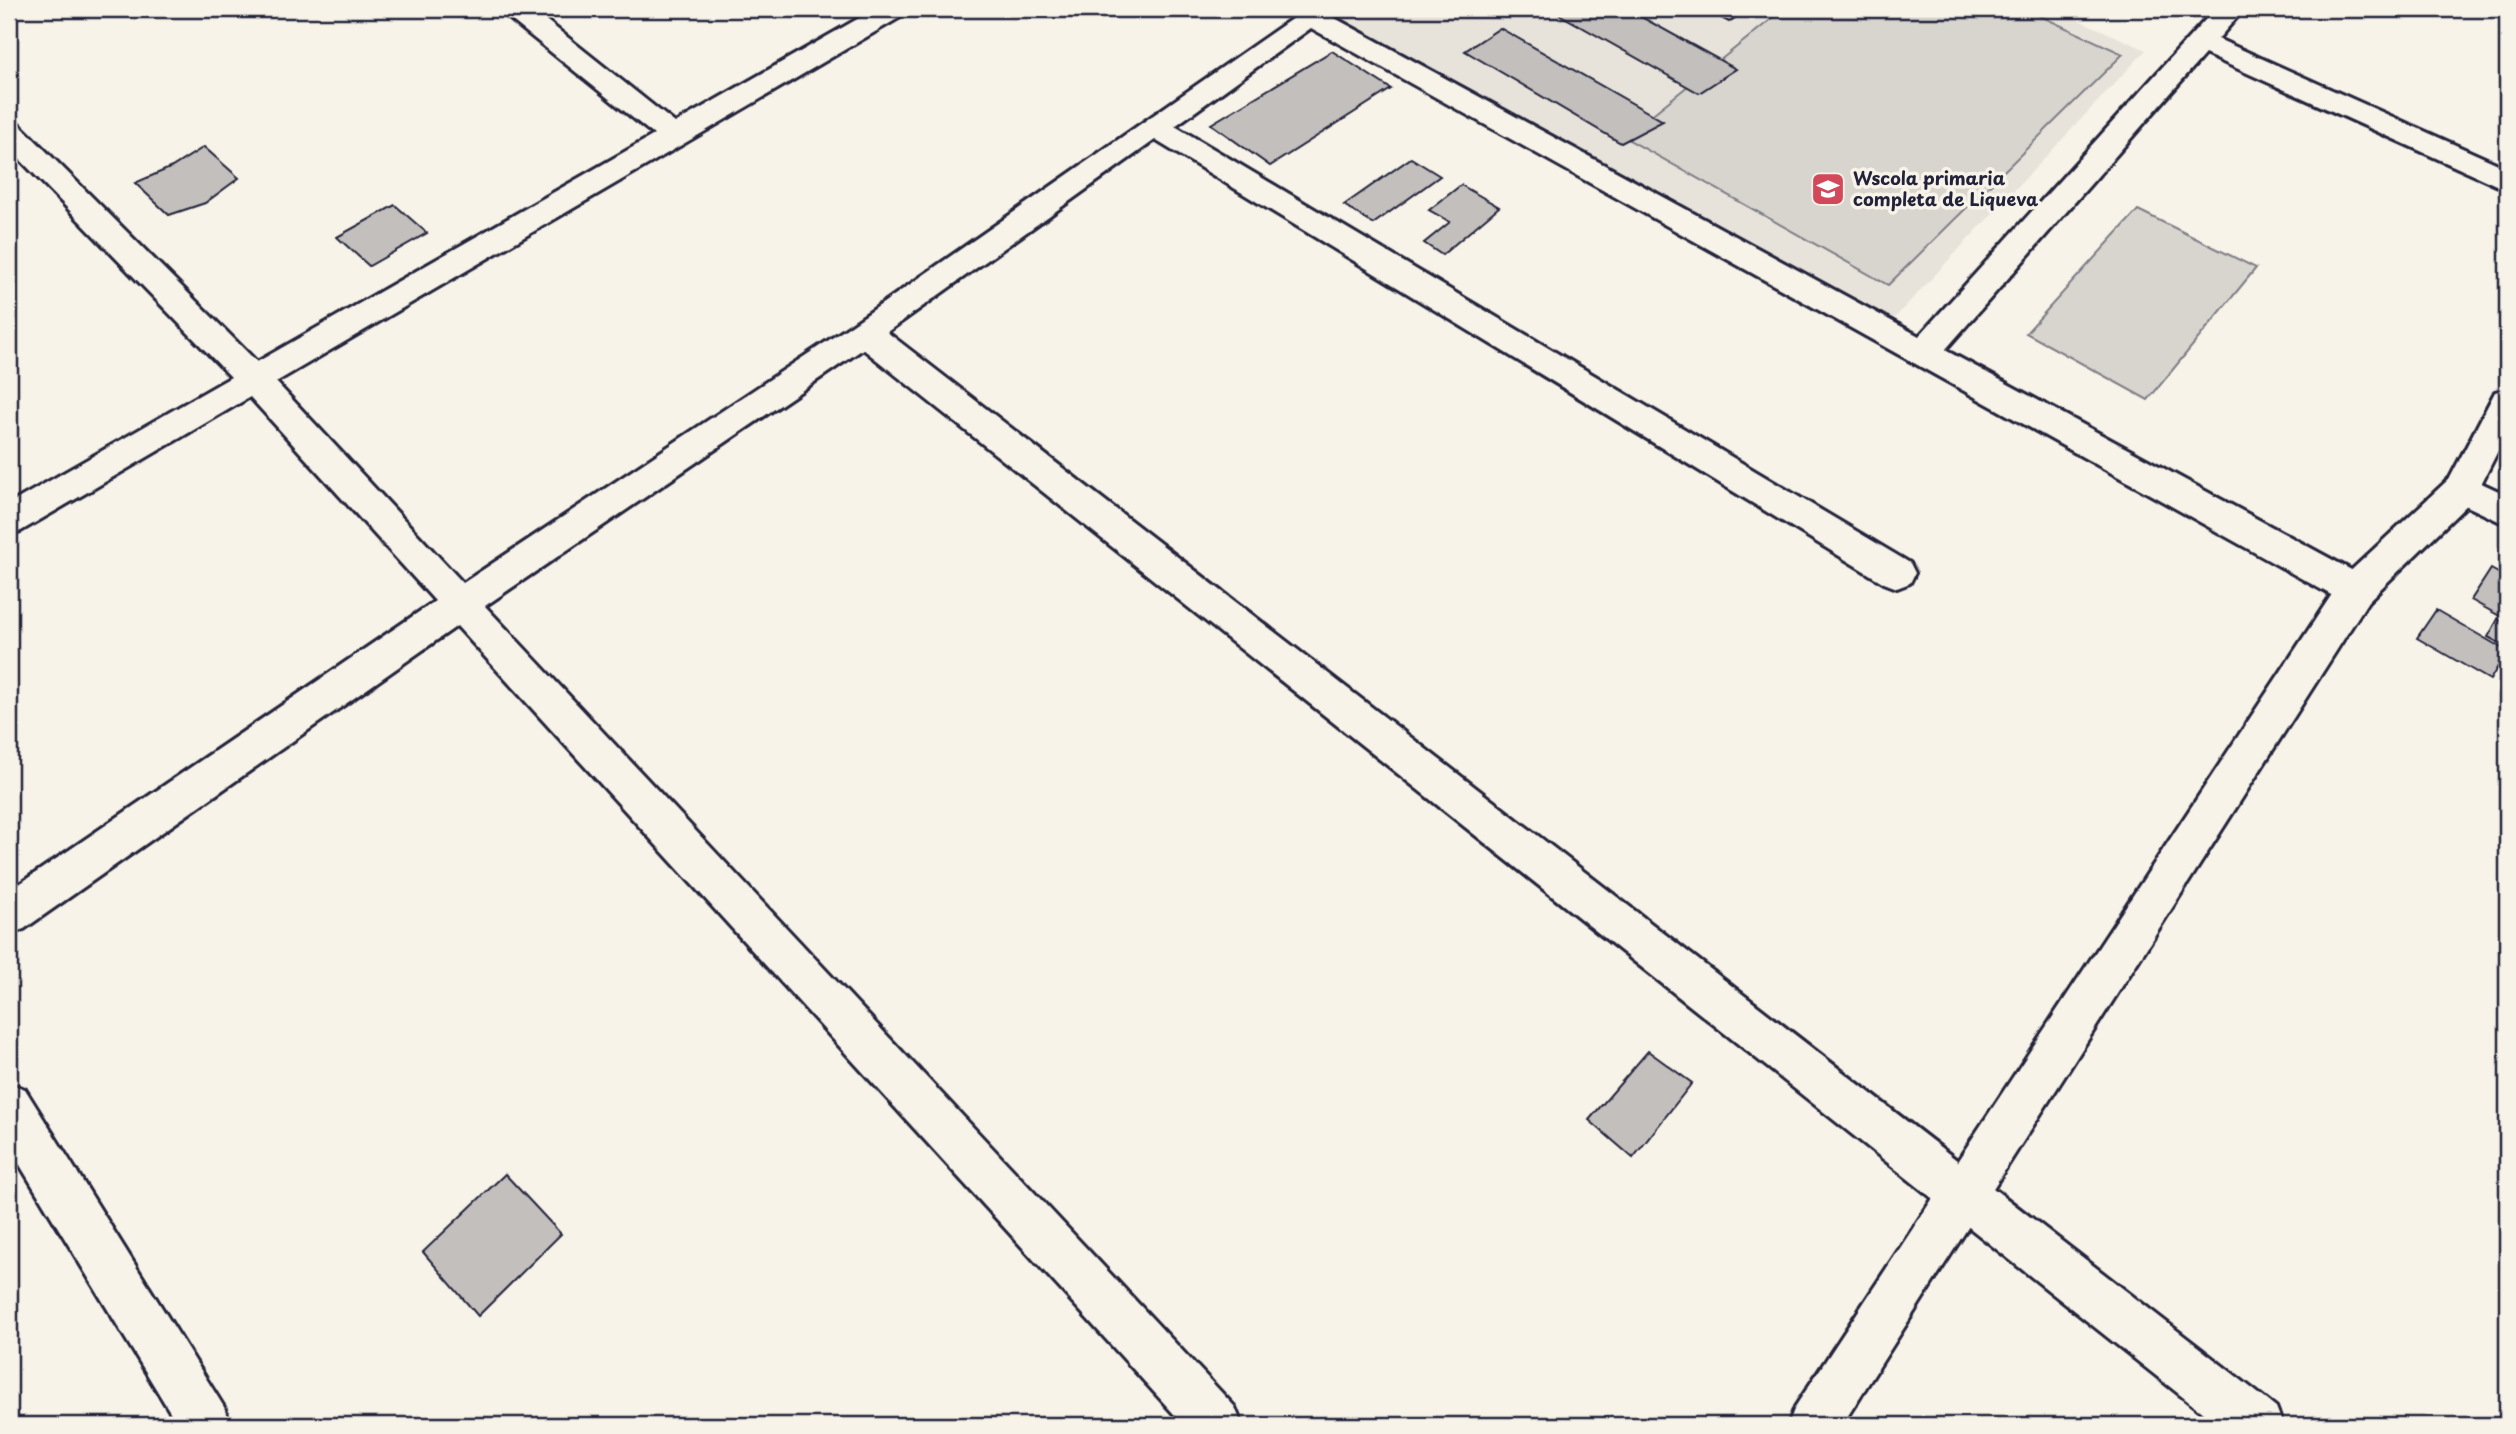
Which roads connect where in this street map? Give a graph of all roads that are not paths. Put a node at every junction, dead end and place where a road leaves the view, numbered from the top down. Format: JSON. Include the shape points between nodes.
{"nodes":[{"id":1,"x":515,"y":9,"type":"edge"},
{"id":2,"x":894,"y":9,"type":"edge"},
{"id":3,"x":2230,"y":9,"type":"edge"},
{"id":4,"x":1310,"y":13,"type":"edge"},
{"id":5,"x":2200,"y":41,"type":"junction"},
{"id":6,"x":1156,"y":127,"type":"junction"},
{"id":7,"x":9,"y":131,"type":"edge"},
{"id":8,"x":672,"y":135,"type":"junction"},
{"id":9,"x":2507,"y":180,"type":"edge"},
{"id":10,"x":864,"y":332,"type":"junction"},
{"id":11,"x":1923,"y":353,"type":"junction"},
{"id":12,"x":253,"y":379,"type":"junction"},
{"id":13,"x":2507,"y":401,"type":"edge"},
{"id":14,"x":2462,"y":488,"type":"junction"},
{"id":15,"x":2507,"y":511,"type":"edge"},
{"id":16,"x":9,"y":521,"type":"edge"},
{"id":17,"x":1897,"y":573,"type":"dead end"},
{"id":18,"x":2355,"y":590,"type":"junction"},
{"id":19,"x":460,"y":604,"type":"junction"},
{"id":20,"x":9,"y":915,"type":"edge"},
{"id":21,"x":9,"y":1105,"type":"edge"},
{"id":22,"x":1962,"y":1195,"type":"junction"},
{"id":23,"x":206,"y":1425,"type":"edge"},
{"id":24,"x":1217,"y":1425,"type":"edge"},
{"id":25,"x":1813,"y":1425,"type":"edge"},
{"id":26,"x":2258,"y":1425,"type":"edge"}],
"edges":[{"from":1,"to":8,"type":"street"},
{"from":2,"to":8,"type":"street"},
{"from":3,"to":5,"type":"street"},
{"from":4,"to":6,"type":"street"},
{"from":4,"to":11,"type":"street"},
{"from":5,"to":9,"type":"street"},
{"from":5,"to":11,"type":"street"},
{"from":6,"to":10,"type":"street"},
{"from":6,"to":17,"type":"street"},
{"from":7,"to":12,"type":"street"},
{"from":8,"to":12,"type":"street"},
{"from":10,"to":19,"type":"street"},
{"from":10,"to":22,"type":"street"},
{"from":11,"to":18,"type":"street"},
{"from":12,"to":16,"type":"street"},
{"from":12,"to":19,"type":"street"},
{"from":13,"to":14,"type":"street"},
{"from":14,"to":15,"type":"street"},
{"from":14,"to":18,"type":"street"},
{"from":18,"to":22,"type":"street"},
{"from":19,"to":20,"type":"street"},
{"from":19,"to":24,"type":"street"},
{"from":21,"to":23,"type":"street"},
{"from":22,"to":25,"type":"street"},
{"from":22,"to":26,"type":"street"}]}
